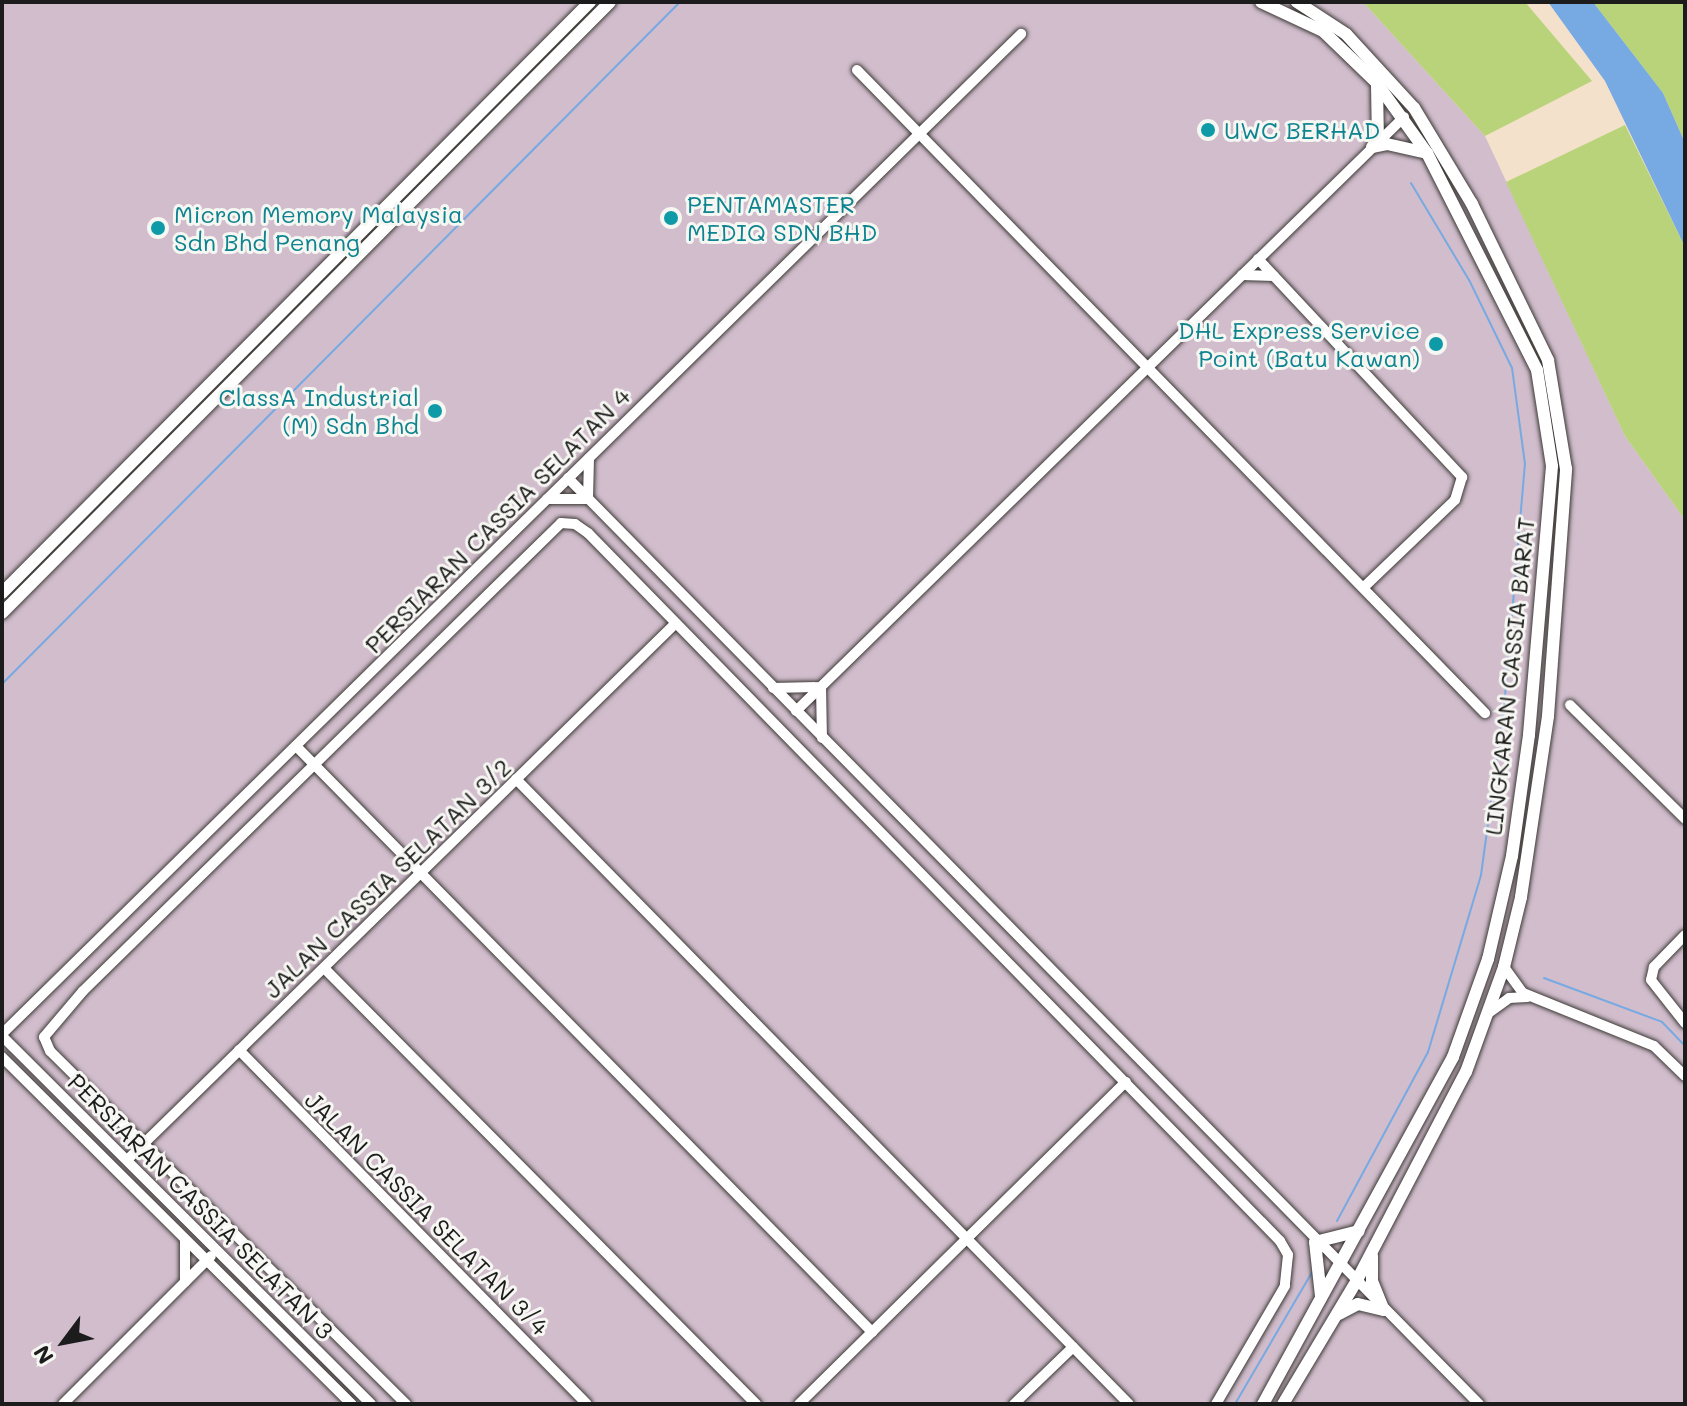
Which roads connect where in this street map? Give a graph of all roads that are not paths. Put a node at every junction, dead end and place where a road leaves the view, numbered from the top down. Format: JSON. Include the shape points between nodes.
{"nodes":[{"id":1,"x":590,"y":2,"type":"edge"},
{"id":2,"x":610,"y":2,"type":"edge"},
{"id":3,"x":1261,"y":2,"type":"edge"},
{"id":4,"x":1297,"y":2,"type":"edge"},
{"id":5,"x":1021,"y":34,"type":"dead end"},
{"id":6,"x":857,"y":70,"type":"dead end"},
{"id":7,"x":1376,"y":82,"type":"junction"},
{"id":8,"x":486,"y":107,"type":"junction"},
{"id":9,"x":1404,"y":117,"type":"junction"},
{"id":10,"x":493,"y":120,"type":"junction"},
{"id":11,"x":919,"y":133,"type":"junction"},
{"id":12,"x":1375,"y":144,"type":"junction"},
{"id":13,"x":1427,"y":153,"type":"junction"},
{"id":14,"x":1273,"y":245,"type":"junction"},
{"id":15,"x":1258,"y":259,"type":"junction"},
{"id":16,"x":1242,"y":275,"type":"junction"},
{"id":17,"x":1274,"y":275,"type":"junction"},
{"id":18,"x":1146,"y":364,"type":"junction"},
{"id":19,"x":589,"y":458,"type":"junction"},
{"id":20,"x":568,"y":478,"type":"junction"},
{"id":21,"x":547,"y":499,"type":"junction"},
{"id":22,"x":588,"y":499,"type":"junction"},
{"id":23,"x":1364,"y":587,"type":"junction"},
{"id":24,"x":2,"y":593,"type":"edge"},
{"id":25,"x":2,"y":613,"type":"edge"},
{"id":26,"x":675,"y":624,"type":"junction"},
{"id":27,"x":821,"y":687,"type":"junction"},
{"id":28,"x":773,"y":688,"type":"junction"},
{"id":29,"x":1570,"y":705,"type":"dead end"},
{"id":30,"x":796,"y":711,"type":"junction"},
{"id":31,"x":1485,"y":713,"type":"dead end"},
{"id":32,"x":822,"y":738,"type":"junction"},
{"id":33,"x":296,"y":746,"type":"junction"},
{"id":34,"x":314,"y":764,"type":"junction"},
{"id":35,"x":516,"y":779,"type":"junction"},
{"id":36,"x":1685,"y":819,"type":"edge"},
{"id":37,"x":421,"y":873,"type":"junction"},
{"id":38,"x":1685,"y":935,"type":"edge"},
{"id":39,"x":1504,"y":967,"type":"junction"},
{"id":40,"x":324,"y":968,"type":"junction"},
{"id":41,"x":1533,"y":998,"type":"junction"},
{"id":42,"x":1490,"y":1012,"type":"junction"},
{"id":43,"x":19,"y":1016,"type":"junction"},
{"id":44,"x":2,"y":1022,"type":"edge"},
{"id":45,"x":1685,"y":1023,"type":"edge"},
{"id":46,"x":2,"y":1035,"type":"edge"},
{"id":47,"x":15,"y":1049,"type":"junction"},
{"id":48,"x":239,"y":1050,"type":"junction"},
{"id":49,"x":2,"y":1057,"type":"edge"},
{"id":50,"x":1685,"y":1076,"type":"edge"},
{"id":51,"x":1126,"y":1082,"type":"junction"},
{"id":52,"x":144,"y":1143,"type":"junction"},
{"id":53,"x":127,"y":1160,"type":"junction"},
{"id":54,"x":1362,"y":1230,"type":"junction"},
{"id":55,"x":185,"y":1239,"type":"junction"},
{"id":56,"x":967,"y":1239,"type":"junction"},
{"id":57,"x":1315,"y":1242,"type":"junction"},
{"id":58,"x":1373,"y":1250,"type":"junction"},
{"id":59,"x":215,"y":1251,"type":"junction"},
{"id":60,"x":206,"y":1260,"type":"junction"},
{"id":61,"x":1340,"y":1265,"type":"junction"},
{"id":62,"x":221,"y":1274,"type":"junction"},
{"id":63,"x":185,"y":1282,"type":"junction"},
{"id":64,"x":1356,"y":1282,"type":"junction"},
{"id":65,"x":1321,"y":1299,"type":"junction"},
{"id":66,"x":1384,"y":1310,"type":"junction"},
{"id":67,"x":1335,"y":1318,"type":"junction"},
{"id":68,"x":872,"y":1332,"type":"junction"},
{"id":69,"x":1073,"y":1347,"type":"junction"},
{"id":70,"x":63,"y":1404,"type":"edge"},
{"id":71,"x":352,"y":1404,"type":"edge"},
{"id":72,"x":371,"y":1404,"type":"edge"},
{"id":73,"x":406,"y":1404,"type":"edge"},
{"id":74,"x":587,"y":1404,"type":"edge"},
{"id":75,"x":756,"y":1404,"type":"edge"},
{"id":76,"x":799,"y":1404,"type":"edge"},
{"id":77,"x":1014,"y":1404,"type":"edge"},
{"id":78,"x":1129,"y":1404,"type":"edge"},
{"id":79,"x":1216,"y":1404,"type":"edge"},
{"id":80,"x":1263,"y":1404,"type":"edge"},
{"id":81,"x":1283,"y":1404,"type":"edge"},
{"id":82,"x":1479,"y":1404,"type":"edge"}],
"edges":[{"from":1,"to":8,"type":"main road"},
{"from":2,"to":10,"type":"main road"},
{"from":3,"to":7,"type":"main road","name":"LINGKARAN CASSIA BARAT","via":[[1323,31]]},
{"from":4,"to":39,"type":"main road","name":"LINGKARAN CASSIA BARAT","via":[[1346,34],[1414,108],[1515,285],[1548,360],[1558,406],[1566,469],[1548,716],[1521,897]]},
{"from":5,"to":11,"type":"street","name":"PERSIARAN CASSIA SELATAN 4"},
{"from":6,"to":11,"type":"street"},
{"from":7,"to":9,"type":"main road","name":"LINGKARAN CASSIA BARAT"},
{"from":7,"to":12,"type":"main road"},
{"from":8,"to":10,"type":"main road","via":[[494,110]]},
{"from":8,"to":24,"type":"main road"},
{"from":9,"to":12,"type":"street"},
{"from":9,"to":13,"type":"main road","name":"LINGKARAN CASSIA BARAT"},
{"from":10,"to":25,"type":"main road"},
{"from":11,"to":18,"type":"street"},
{"from":11,"to":19,"type":"street","name":"PERSIARAN CASSIA SELATAN 4"},
{"from":12,"to":13,"type":"main road"},
{"from":12,"to":14,"type":"street"},
{"from":13,"to":54,"type":"main road","name":"LINGKARAN CASSIA BARAT","via":[[1537,370],[1552,466],[1529,735],[1512,856],[1488,959],[1453,1057]]},
{"from":14,"to":15,"type":"street"},
{"from":14,"to":17,"type":"street"},
{"from":15,"to":16,"type":"street"},
{"from":15,"to":17,"type":"street"},
{"from":16,"to":17,"type":"street"},
{"from":16,"to":18,"type":"street"},
{"from":17,"to":23,"type":"street","via":[[1462,477],[1455,500]]},
{"from":18,"to":23,"type":"street"},
{"from":18,"to":27,"type":"street"},
{"from":19,"to":20,"type":"street","name":"PERSIARAN CASSIA SELATAN 4"},
{"from":19,"to":22,"type":"street"},
{"from":20,"to":21,"type":"street","name":"PERSIARAN CASSIA SELATAN 4"},
{"from":20,"to":22,"type":"street"},
{"from":21,"to":22,"type":"street"},
{"from":21,"to":33,"type":"street","name":"PERSIARAN CASSIA SELATAN 4"},
{"from":22,"to":28,"type":"street"},
{"from":23,"to":31,"type":"street"},
{"from":26,"to":34,"type":"street","via":[[588,533],[561,523]]},
{"from":26,"to":35,"type":"street","name":"JALAN CASSIA SELATAN 3/2"},
{"from":26,"to":51,"type":"street"},
{"from":27,"to":28,"type":"street"},
{"from":27,"to":30,"type":"street"},
{"from":27,"to":32,"type":"street"},
{"from":28,"to":30,"type":"street"},
{"from":29,"to":36,"type":"street"},
{"from":30,"to":32,"type":"street"},
{"from":32,"to":57,"type":"street"},
{"from":33,"to":34,"type":"street"},
{"from":33,"to":43,"type":"street","name":"PERSIARAN CASSIA SELATAN 4"},
{"from":34,"to":37,"type":"street"},
{"from":34,"to":52,"type":"street","via":[[46,1029],[50,1051]]},
{"from":35,"to":37,"type":"street","name":"JALAN CASSIA SELATAN 3/2"},
{"from":35,"to":56,"type":"street"},
{"from":37,"to":40,"type":"street","name":"JALAN CASSIA SELATAN 3/2"},
{"from":37,"to":68,"type":"street"},
{"from":38,"to":45,"type":"street","via":[[1654,967],[1651,980]]},
{"from":39,"to":41,"type":"street","via":[[1515,986]]},
{"from":39,"to":42,"type":"main road","name":"LINGKARAN CASSIA BARAT"},
{"from":40,"to":48,"type":"street","name":"JALAN CASSIA SELATAN 3/2"},
{"from":40,"to":75,"type":"street"},
{"from":41,"to":42,"type":"street","via":[[1509,998]]},
{"from":41,"to":50,"type":"street","via":[[1645,1041]]},
{"from":42,"to":58,"type":"main road","name":"LINGKARAN CASSIA BARAT","via":[[1466,1072]]},
{"from":43,"to":44,"type":"street"},
{"from":43,"to":46,"type":"street","name":"PERSIARAN CASSIA SELATAN 4"},
{"from":43,"to":47,"type":"street"},
{"from":46,"to":47,"type":"street","name":"PERSIARAN CASSIA SELATAN 3"},
{"from":47,"to":53,"type":"street","name":"PERSIARAN CASSIA SELATAN 3"},
{"from":48,"to":52,"type":"street","name":"JALAN CASSIA SELATAN 3/2"},
{"from":48,"to":74,"type":"street","name":"JALAN CASSIA SELATAN 3/4"},
{"from":49,"to":55,"type":"street","name":"PERSIARAN CASSIA SELATAN 3"},
{"from":51,"to":56,"type":"street"},
{"from":51,"to":79,"type":"street","via":[[1288,1255],[1285,1286]]},
{"from":52,"to":53,"type":"street","name":"JALAN CASSIA SELATAN 3/2"},
{"from":52,"to":73,"type":"street"},
{"from":53,"to":59,"type":"street","name":"PERSIARAN CASSIA SELATAN 3"},
{"from":54,"to":57,"type":"main road"},
{"from":54,"to":61,"type":"main road","name":"LINGKARAN CASSIA BARAT"},
{"from":55,"to":60,"type":"street","name":"PERSIARAN CASSIA SELATAN 3"},
{"from":55,"to":63,"type":"street"},
{"from":56,"to":68,"type":"street"},
{"from":56,"to":69,"type":"street"},
{"from":57,"to":61,"type":"street"},
{"from":57,"to":65,"type":"main road","via":[[1322,1270]]},
{"from":58,"to":64,"type":"main road","name":"LINGKARAN CASSIA BARAT"},
{"from":58,"to":66,"type":"main road","via":[[1372,1281]]},
{"from":59,"to":60,"type":"street"},
{"from":59,"to":72,"type":"street","name":"PERSIARAN CASSIA SELATAN 3"},
{"from":60,"to":62,"type":"street","name":"PERSIARAN CASSIA SELATAN 3"},
{"from":60,"to":63,"type":"street"},
{"from":61,"to":64,"type":"street"},
{"from":61,"to":65,"type":"main road","name":"LINGKARAN CASSIA BARAT"},
{"from":62,"to":63,"type":"street"},
{"from":62,"to":71,"type":"street","name":"PERSIARAN CASSIA SELATAN 3"},
{"from":63,"to":70,"type":"street"},
{"from":64,"to":66,"type":"street"},
{"from":64,"to":67,"type":"main road","name":"LINGKARAN CASSIA BARAT"},
{"from":65,"to":80,"type":"main road","name":"LINGKARAN CASSIA BARAT"},
{"from":66,"to":67,"type":"main road","via":[[1358,1304]]},
{"from":66,"to":82,"type":"street"},
{"from":67,"to":81,"type":"main road","name":"LINGKARAN CASSIA BARAT"},
{"from":68,"to":76,"type":"street"},
{"from":69,"to":77,"type":"street"},
{"from":69,"to":78,"type":"street"}]}
